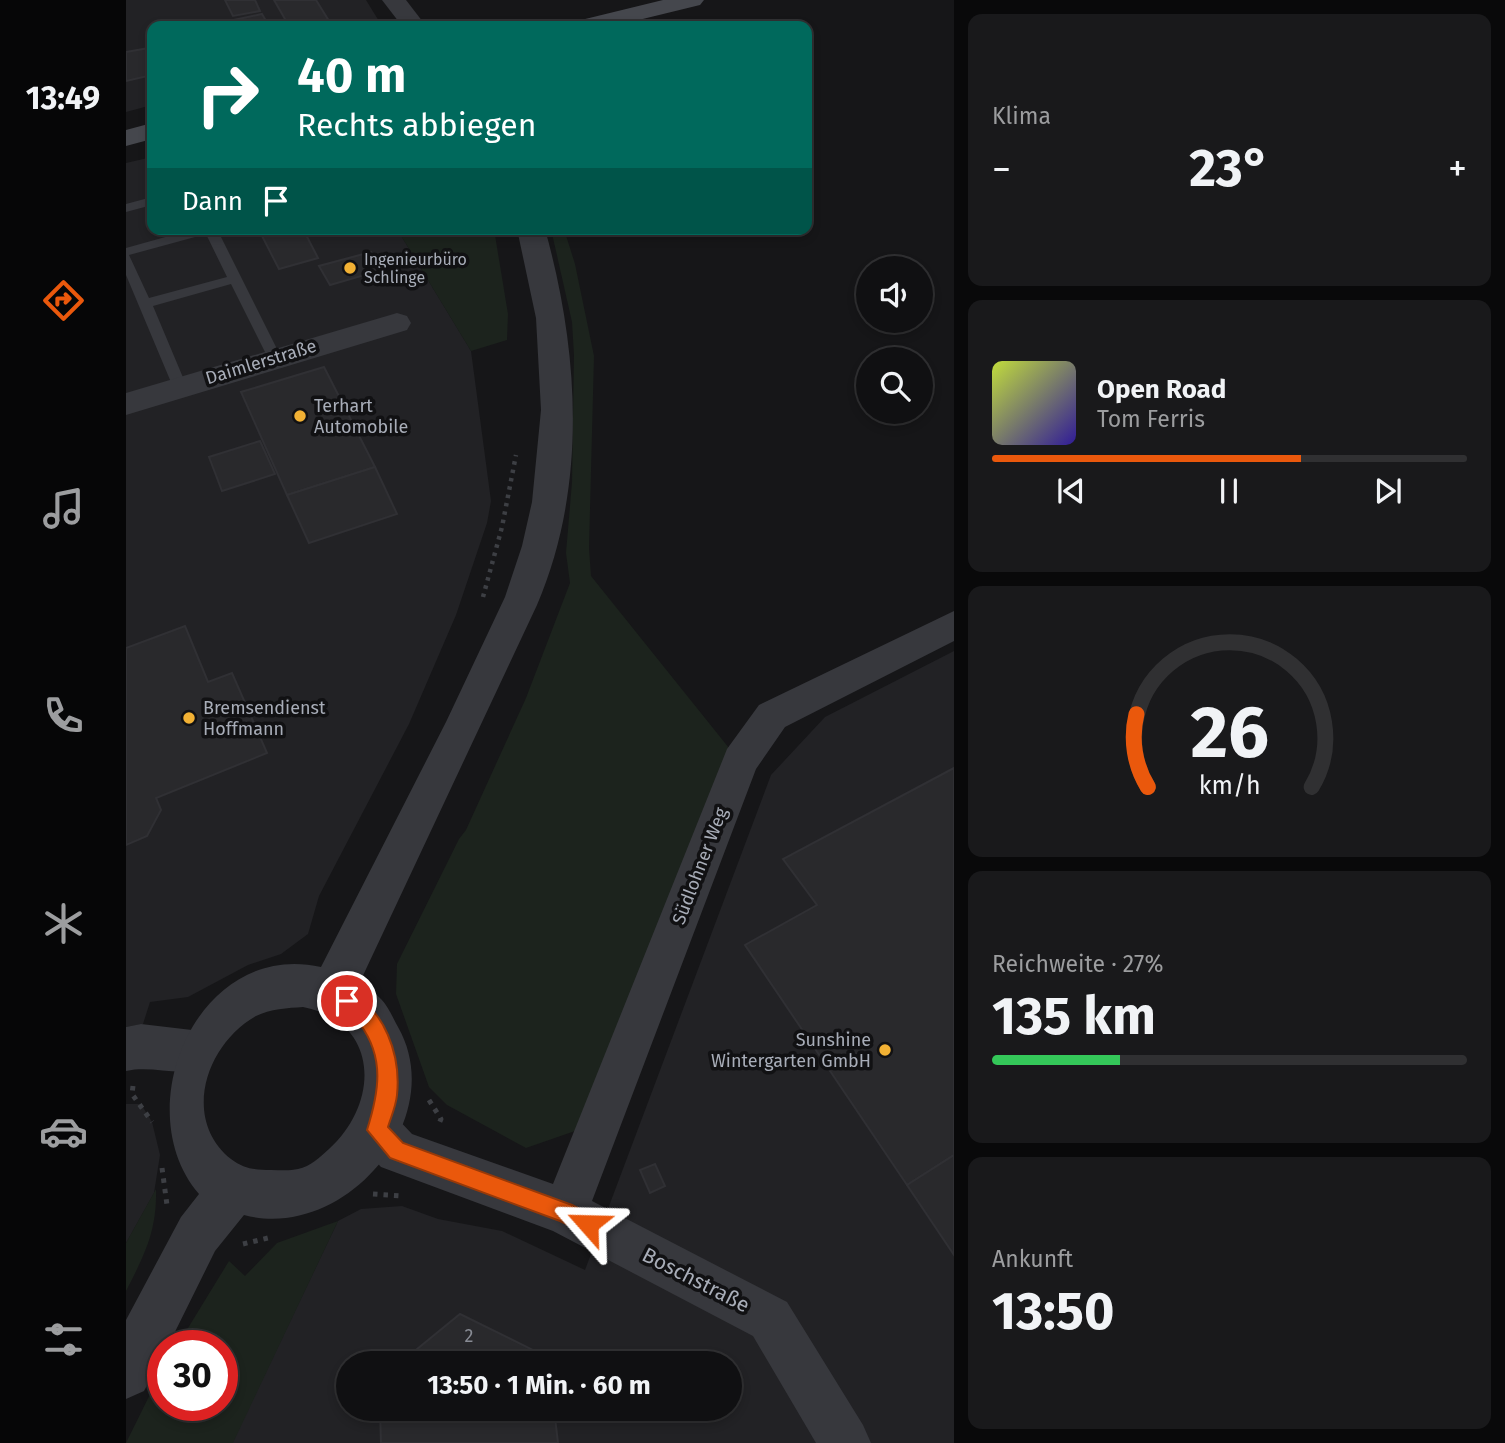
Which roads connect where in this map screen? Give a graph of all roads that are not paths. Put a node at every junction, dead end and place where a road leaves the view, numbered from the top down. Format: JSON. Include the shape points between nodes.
{"nodes":[{"id":1,"x":394,"y":0,"type":"edge"},
{"id":2,"x":692,"y":0,"type":"edge"},
{"id":3,"x":410,"y":21,"type":"edge"},
{"id":4,"x":606,"y":21,"type":"edge"},
{"id":5,"x":147,"y":132,"type":"edge"},
{"id":6,"x":126,"y":138,"type":"edge"},
{"id":7,"x":147,"y":202,"type":"edge"},
{"id":8,"x":126,"y":208,"type":"edge"},
{"id":9,"x":188,"y":235,"type":"edge"},
{"id":10,"x":213,"y":235,"type":"edge"},
{"id":11,"x":532,"y":235,"type":"edge"},
{"id":12,"x":126,"y":252,"type":"edge"},
{"id":13,"x":126,"y":259,"type":"edge"},
{"id":14,"x":235,"y":279,"type":"junction"},
{"id":15,"x":145,"y":304,"type":"junction"},
{"id":16,"x":397,"y":323,"type":"dead end"},
{"id":17,"x":274,"y":357,"type":"junction"},
{"id":18,"x":180,"y":387,"type":"junction"},
{"id":19,"x":126,"y":404,"type":"edge"},
{"id":20,"x":954,"y":625,"type":"edge"},
{"id":21,"x":334,"y":993,"type":"junction"},
{"id":22,"x":133,"y":1047,"type":"edge"},
{"id":23,"x":192,"y":1052,"type":"junction"},
{"id":24,"x":377,"y":1130,"type":"junction"},
{"id":25,"x":233,"y":1190,"type":"junction"},
{"id":26,"x":565,"y":1212,"type":"junction"},
{"id":27,"x":126,"y":1373,"type":"edge"},
{"id":28,"x":845,"y":1443,"type":"edge"}],
"edges":[{"from":1,"to":3,"type":"street"},
{"from":2,"to":4,"type":"main road"},
{"from":5,"to":6,"type":"main road"},
{"from":7,"to":8,"type":"lane"},
{"from":9,"to":12,"type":"lane"},
{"from":10,"to":14,"type":"lane"},
{"from":11,"to":21,"type":"street","via":[[548,302],[555,378],[554,461],[543,527],[526,590],[472,710],[345,961]]},
{"from":13,"to":15,"type":"lane"},
{"from":14,"to":15,"type":"lane"},
{"from":14,"to":17,"type":"lane"},
{"from":15,"to":18,"type":"lane"},
{"from":16,"to":17,"type":"street","name":"Daimlerstraße"},
{"from":17,"to":18,"type":"street","name":"Daimlerstraße"},
{"from":18,"to":19,"type":"street","name":"Daimlerstraße"},
{"from":20,"to":26,"type":"street","name":"Südlohner Weg","via":[[772,716],[740,761]]},
{"from":21,"to":23,"type":"street","via":[[303,985],[271,988],[239,1001],[212,1023]]},
{"from":21,"to":24,"type":"street","via":[[360,1009],[378,1033],[388,1063],[387,1097]]},
{"from":22,"to":23,"type":"street"},
{"from":23,"to":25,"type":"street","via":[[180,1092],[183,1132],[201,1167]]},
{"from":24,"to":25,"type":"street","via":[[352,1165],[314,1190],[273,1198]]},
{"from":24,"to":26,"type":"street","name":"Boschstraße","via":[[397,1151]]},
{"from":25,"to":27,"type":"street","via":[[198,1234]]},
{"from":26,"to":28,"type":"street","name":"Boschstraße","via":[[770,1319]]}]}
